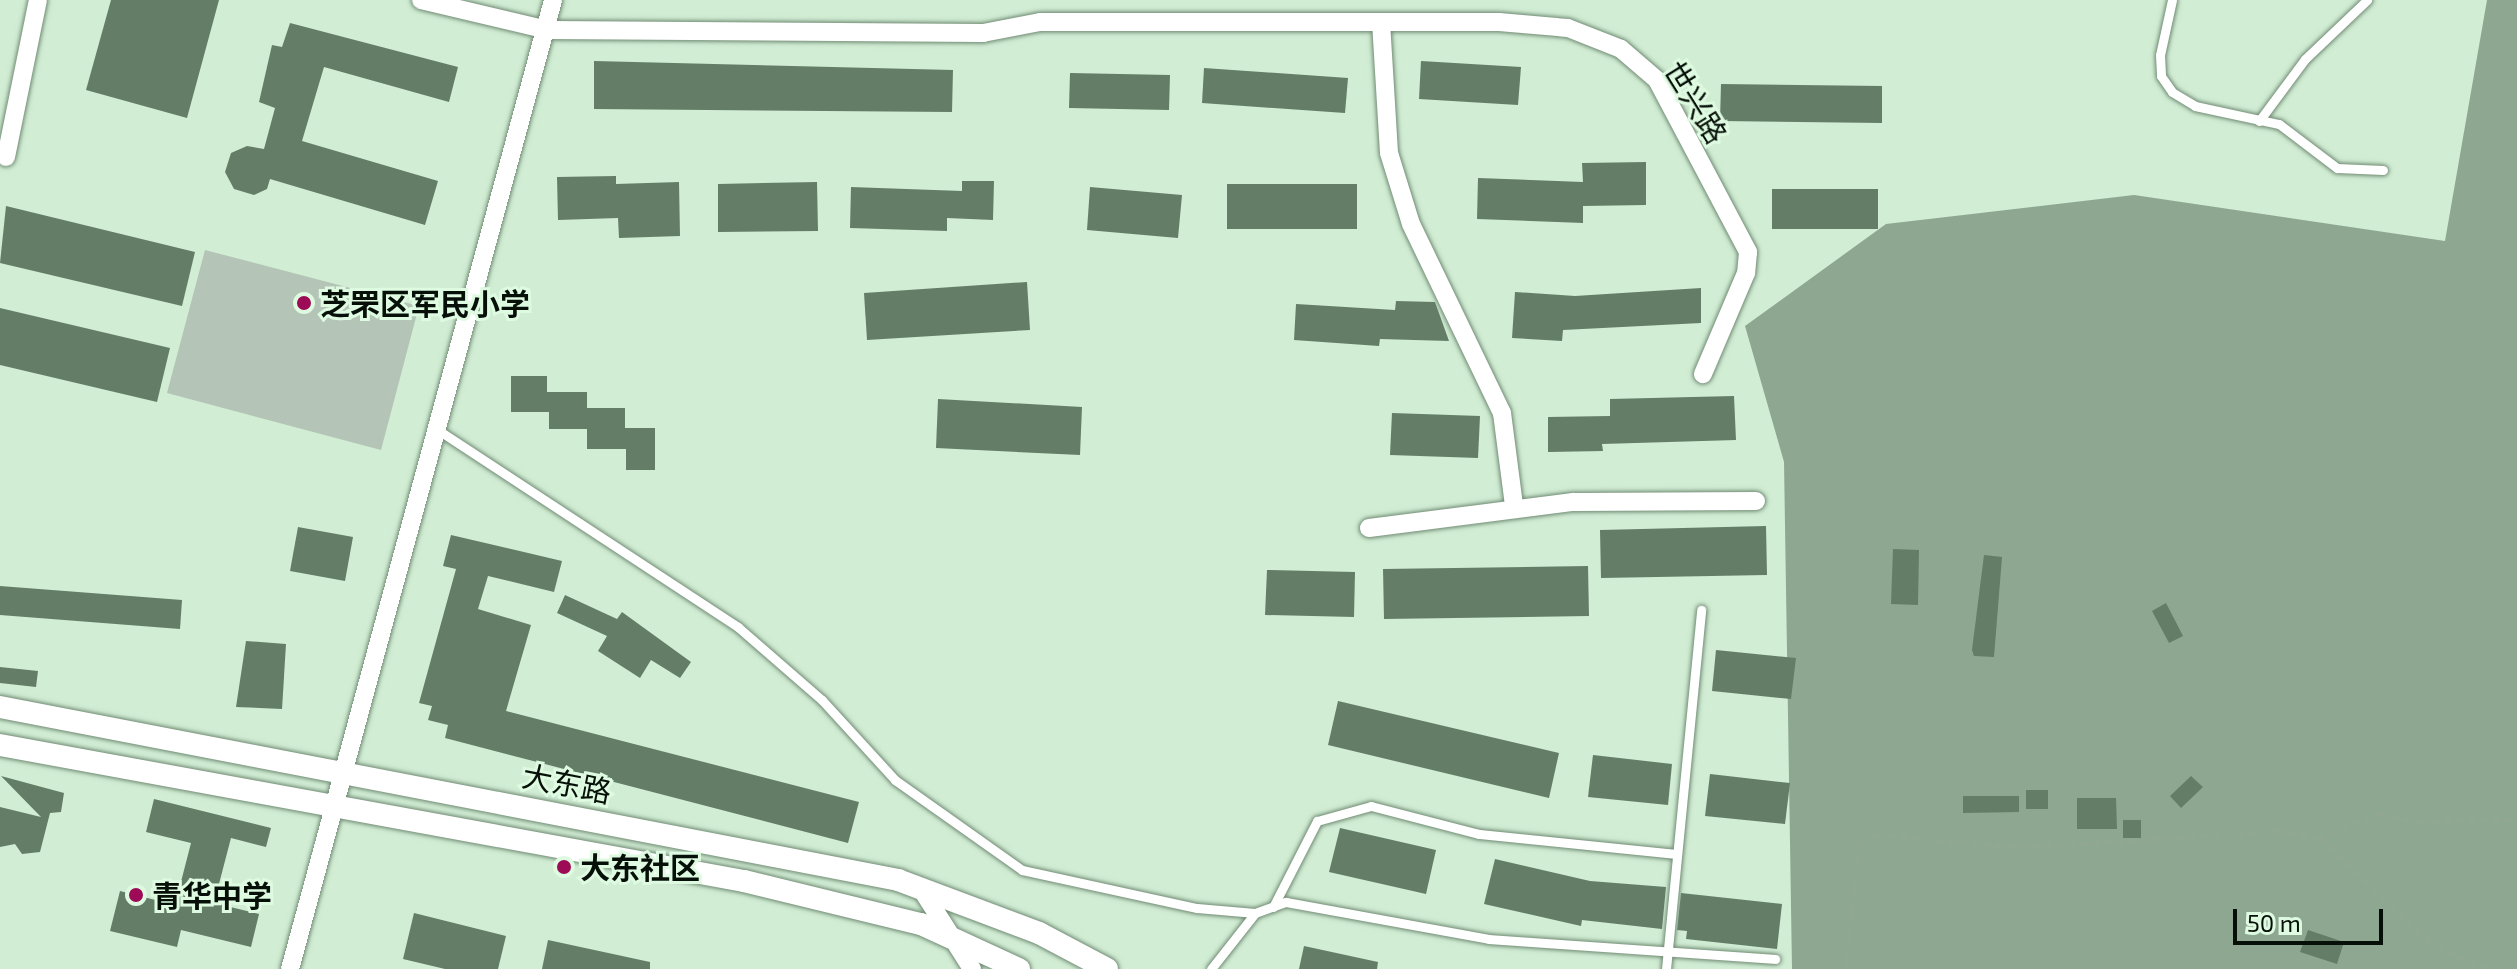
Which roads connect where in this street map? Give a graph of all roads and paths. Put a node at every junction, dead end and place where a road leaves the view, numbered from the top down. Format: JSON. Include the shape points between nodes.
{"nodes":[{"id":1,"x":38,"y":0,"type":"edge"},
{"id":2,"x":421,"y":0,"type":"edge"},
{"id":3,"x":553,"y":0,"type":"edge"},
{"id":4,"x":2172,"y":0,"type":"edge"},
{"id":5,"x":2367,"y":0,"type":"edge"},
{"id":6,"x":1381,"y":22,"type":"junction"},
{"id":7,"x":548,"y":30,"type":"junction"},
{"id":8,"x":2259,"y":121,"type":"junction"},
{"id":9,"x":6,"y":157,"type":"dead end"},
{"id":10,"x":2383,"y":170,"type":"dead end"},
{"id":11,"x":1703,"y":374,"type":"dead end"},
{"id":12,"x":438,"y":430,"type":"junction"},
{"id":13,"x":1756,"y":501,"type":"dead end"},
{"id":14,"x":1514,"y":506,"type":"junction"},
{"id":15,"x":1369,"y":528,"type":"dead end"},
{"id":16,"x":1701,"y":610,"type":"dead end"},
{"id":17,"x":0,"y":707,"type":"edge"},
{"id":18,"x":0,"y":745,"type":"edge"},
{"id":19,"x":334,"y":807,"type":"junction"},
{"id":20,"x":2517,"y":819,"type":"edge"},
{"id":21,"x":2320,"y":838,"type":"junction"},
{"id":22,"x":1677,"y":854,"type":"junction"},
{"id":23,"x":920,"y":887,"type":"junction"},
{"id":24,"x":1273,"y":907,"type":"junction"},
{"id":25,"x":1255,"y":913,"type":"junction"},
{"id":26,"x":946,"y":935,"type":"junction"},
{"id":27,"x":1668,"y":952,"type":"junction"},
{"id":28,"x":1775,"y":959,"type":"dead end"},
{"id":29,"x":290,"y":969,"type":"edge"},
{"id":30,"x":972,"y":969,"type":"edge"},
{"id":31,"x":1019,"y":969,"type":"edge"},
{"id":32,"x":1107,"y":969,"type":"edge"},
{"id":33,"x":1211,"y":969,"type":"edge"},
{"id":34,"x":1666,"y":969,"type":"edge"},
{"id":35,"x":1846,"y":969,"type":"edge"},
{"id":36,"x":2487,"y":969,"type":"edge"}],
"edges":[{"from":1,"to":9,"type":"street"},
{"from":2,"to":7,"type":"street","name":"世兴路"},
{"from":3,"to":7,"type":"street"},
{"from":4,"to":8,"type":"lane","via":[[2160,55],[2161,76],[2172,92],[2195,106]]},
{"from":5,"to":8,"type":"lane","via":[[2305,59]]},
{"from":6,"to":7,"type":"street","name":"世兴路","via":[[1040,22],[983,33]]},
{"from":6,"to":11,"type":"street","name":"世兴路","via":[[1568,28],[1621,49],[1657,80],[1748,252],[1746,273]]},
{"from":6,"to":14,"type":"street","via":[[1389,153],[1411,224],[1502,413]]},
{"from":7,"to":12,"type":"street"},
{"from":8,"to":10,"type":"lane","via":[[2279,124],[2337,168]]},
{"from":12,"to":19,"type":"street"},
{"from":12,"to":25,"type":"lane","via":[[738,627],[822,700],[895,780],[1022,870],[1197,908]]},
{"from":13,"to":14,"type":"street"},
{"from":14,"to":15,"type":"street"},
{"from":16,"to":22,"type":"lane"},
{"from":17,"to":23,"type":"street","name":"大东路","via":[[723,844]]},
{"from":18,"to":19,"type":"street"},
{"from":19,"to":26,"type":"street","via":[[744,881],[921,924]]},
{"from":19,"to":29,"type":"street"},
{"from":20,"to":21,"type":"path","via":[[2421,823],[2379,814]]},
{"from":21,"to":35,"type":"path","via":[[2277,832],[2022,848],[1876,835],[1859,845]]},
{"from":21,"to":36,"type":"path","via":[[2437,948]]},
{"from":22,"to":24,"type":"lane","via":[[1479,834],[1371,806],[1317,821]]},
{"from":22,"to":27,"type":"lane"},
{"from":23,"to":26,"type":"street"},
{"from":23,"to":32,"type":"street","name":"大东路","via":[[1039,933]]},
{"from":24,"to":25,"type":"lane"},
{"from":24,"to":27,"type":"lane","via":[[1286,902],[1489,939]]},
{"from":25,"to":33,"type":"lane"},
{"from":26,"to":30,"type":"street"},
{"from":26,"to":31,"type":"street"},
{"from":27,"to":28,"type":"lane"},
{"from":27,"to":34,"type":"lane"}]}
